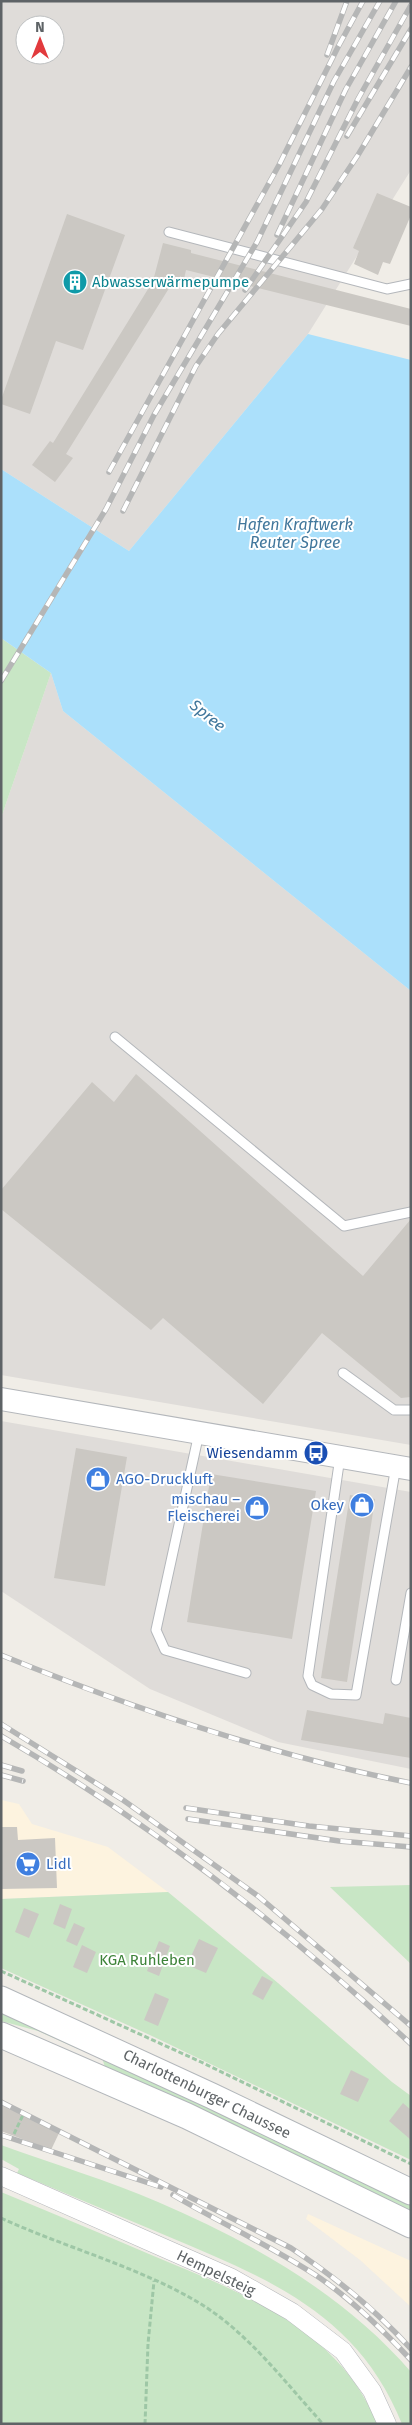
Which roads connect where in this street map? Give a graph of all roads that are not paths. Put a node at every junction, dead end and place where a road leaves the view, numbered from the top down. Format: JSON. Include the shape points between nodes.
{"nodes":[{"id":1,"x":169,"y":232,"type":"dead end"},
{"id":2,"x":411,"y":284,"type":"edge"},
{"id":3,"x":115,"y":1037,"type":"dead end"},
{"id":4,"x":411,"y":1212,"type":"edge"},
{"id":5,"x":342,"y":1373,"type":"dead end"},
{"id":6,"x":1,"y":1399,"type":"edge"},
{"id":7,"x":411,"y":1410,"type":"edge"},
{"id":8,"x":199,"y":1433,"type":"junction"},
{"id":9,"x":340,"y":1457,"type":"junction"},
{"id":10,"x":403,"y":1467,"type":"edge"},
{"id":11,"x":411,"y":1593,"type":"edge"},
{"id":12,"x":246,"y":1673,"type":"dead end"},
{"id":13,"x":396,"y":1680,"type":"dead end"},
{"id":14,"x":1,"y":1999,"type":"edge"},
{"id":15,"x":1,"y":2035,"type":"edge"},
{"id":16,"x":90,"y":2056,"type":"junction"},
{"id":17,"x":1,"y":2176,"type":"edge"},
{"id":18,"x":411,"y":2192,"type":"edge"},
{"id":19,"x":411,"y":2225,"type":"edge"},
{"id":20,"x":388,"y":2424,"type":"edge"}],
"edges":[{"from":1,"to":2,"type":"lane","via":[[387,288]]},
{"from":3,"to":4,"type":"lane","via":[[344,1226]]},
{"from":5,"to":7,"type":"lane","via":[[394,1410]]},
{"from":6,"to":8,"type":"street"},
{"from":8,"to":9,"type":"street"},
{"from":8,"to":12,"type":"lane","via":[[156,1630],[165,1650]]},
{"from":9,"to":10,"type":"street"},
{"from":9,"to":10,"type":"lane","via":[[308,1676],[312,1685],[331,1694],[356,1694]]},
{"from":11,"to":13,"type":"lane"},
{"from":14,"to":16,"type":"main road","name":"Charlottenburger Chaussee"},
{"from":15,"to":16,"type":"main road","name":"Charlottenburger Chaussee"},
{"from":16,"to":18,"type":"main road","name":"Charlottenburger Chaussee"},
{"from":16,"to":19,"type":"main road","name":"Charlottenburger Chaussee","via":[[187,2116]]},
{"from":17,"to":20,"type":"street","name":"Hempelsteig","via":[[232,2278],[292,2312],[343,2351],[372,2391]]}]}
